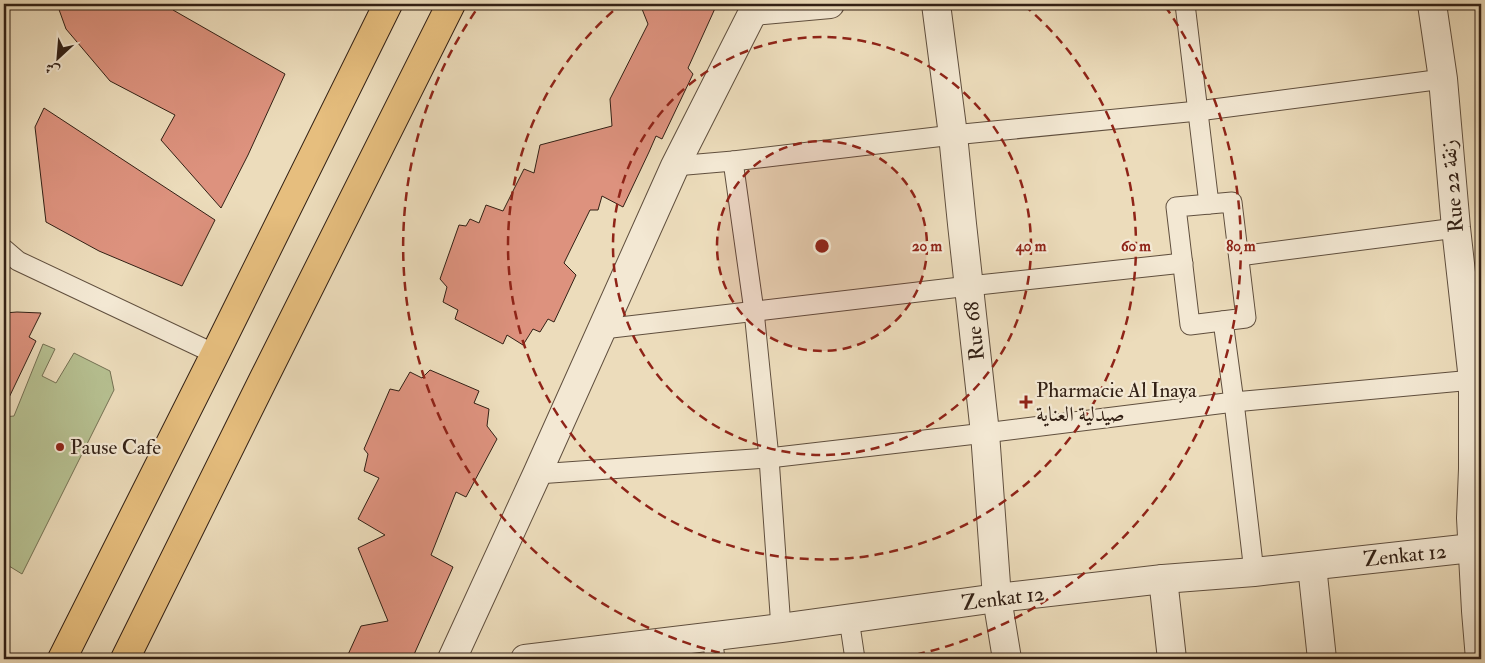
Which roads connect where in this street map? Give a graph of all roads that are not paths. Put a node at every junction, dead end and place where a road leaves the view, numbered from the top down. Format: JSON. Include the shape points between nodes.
{"nodes":[{"id":1,"x":388,"y":4,"type":"edge"},
{"id":2,"x":451,"y":4,"type":"edge"},
{"id":3,"x":830,"y":4,"type":"edge"},
{"id":4,"x":936,"y":4,"type":"edge"},
{"id":5,"x":1185,"y":4,"type":"edge"},
{"id":6,"x":1432,"y":4,"type":"edge"},
{"id":7,"x":756,"y":7,"type":"edge"},
{"id":8,"x":1443,"y":79,"type":"junction"},
{"id":9,"x":1198,"y":110,"type":"junction"},
{"id":10,"x":953,"y":135,"type":"junction"},
{"id":11,"x":733,"y":161,"type":"junction"},
{"id":12,"x":675,"y":166,"type":"junction"},
{"id":13,"x":1208,"y":204,"type":"junction"},
{"id":14,"x":1456,"y":228,"type":"junction"},
{"id":15,"x":4,"y":249,"type":"edge"},
{"id":16,"x":1239,"y":256,"type":"junction"},
{"id":17,"x":1183,"y":262,"type":"junction"},
{"id":18,"x":969,"y":286,"type":"junction"},
{"id":19,"x":754,"y":311,"type":"junction"},
{"id":20,"x":1223,"y":321,"type":"junction"},
{"id":21,"x":603,"y":329,"type":"junction"},
{"id":22,"x":215,"y":354,"type":"junction"},
{"id":23,"x":1473,"y":380,"type":"junction"},
{"id":24,"x":1234,"y":402,"type":"junction"},
{"id":25,"x":985,"y":433,"type":"junction"},
{"id":26,"x":769,"y":458,"type":"junction"},
{"id":27,"x":538,"y":474,"type":"junction"},
{"id":28,"x":1477,"y":547,"type":"edge"},
{"id":29,"x":1312,"y":566,"type":"junction"},
{"id":30,"x":1254,"y":572,"type":"junction"},
{"id":31,"x":1163,"y":579,"type":"junction"},
{"id":32,"x":997,"y":598,"type":"junction"},
{"id":33,"x":850,"y":619,"type":"junction"},
{"id":34,"x":781,"y":628,"type":"junction"},
{"id":35,"x":713,"y":648,"type":"edge"},
{"id":36,"x":576,"y":656,"type":"edge"},
{"id":37,"x":62,"y":659,"type":"edge"},
{"id":38,"x":125,"y":659,"type":"edge"},
{"id":39,"x":452,"y":659,"type":"edge"},
{"id":40,"x":525,"y":659,"type":"edge"},
{"id":41,"x":855,"y":659,"type":"edge"},
{"id":42,"x":1007,"y":659,"type":"edge"},
{"id":43,"x":1172,"y":659,"type":"edge"},
{"id":44,"x":1322,"y":659,"type":"edge"},
{"id":45,"x":1480,"y":659,"type":"edge"}],
"edges":[{"from":1,"to":22,"type":"main road"},
{"from":2,"to":38,"type":"main road"},
{"from":3,"to":7,"type":"street"},
{"from":4,"to":10,"type":"street","name":"Rue 68"},
{"from":5,"to":9,"type":"lane"},
{"from":6,"to":8,"type":"street","name":"Rue 22 زنقة"},
{"from":7,"to":12,"type":"street"},
{"from":8,"to":9,"type":"lane"},
{"from":8,"to":14,"type":"street","name":"Rue 22 زنقة"},
{"from":9,"to":10,"type":"lane"},
{"from":9,"to":13,"type":"lane"},
{"from":10,"to":11,"type":"lane"},
{"from":10,"to":18,"type":"street","name":"Rue 68"},
{"from":11,"to":12,"type":"lane"},
{"from":11,"to":19,"type":"lane"},
{"from":12,"to":21,"type":"street"},
{"from":13,"to":16,"type":"lane","via":[[1232,202]]},
{"from":13,"to":17,"type":"lane","via":[[1176,207]]},
{"from":14,"to":16,"type":"lane"},
{"from":14,"to":23,"type":"street","name":"Rue 22 زنقة"},
{"from":15,"to":22,"type":"lane","via":[[18,261]]},
{"from":16,"to":20,"type":"lane","via":[[1246,318]]},
{"from":17,"to":18,"type":"lane"},
{"from":17,"to":20,"type":"lane","via":[[1190,325]]},
{"from":18,"to":19,"type":"lane"},
{"from":18,"to":25,"type":"street","name":"Rue 68"},
{"from":19,"to":21,"type":"lane"},
{"from":19,"to":26,"type":"lane"},
{"from":20,"to":24,"type":"lane"},
{"from":21,"to":27,"type":"street"},
{"from":22,"to":37,"type":"main road"},
{"from":23,"to":24,"type":"lane"},
{"from":23,"to":28,"type":"street","name":"Rue 22 زنقة"},
{"from":24,"to":25,"type":"lane"},
{"from":24,"to":30,"type":"lane"},
{"from":25,"to":26,"type":"lane"},
{"from":25,"to":32,"type":"street","name":"Rue 68"},
{"from":26,"to":27,"type":"lane"},
{"from":26,"to":34,"type":"lane"},
{"from":27,"to":39,"type":"street"},
{"from":28,"to":29,"type":"street","name":"Zenkat 12"},
{"from":28,"to":45,"type":"street","name":"Rue 22 زنقة"},
{"from":29,"to":30,"type":"street","name":"Zenkat 12"},
{"from":29,"to":44,"type":"street"},
{"from":30,"to":31,"type":"street","name":"Zenkat 12"},
{"from":31,"to":32,"type":"street","name":"Zenkat 12"},
{"from":31,"to":43,"type":"street"},
{"from":32,"to":33,"type":"street","name":"Zenkat 12"},
{"from":32,"to":42,"type":"street","name":"Rue 68"},
{"from":33,"to":34,"type":"street","name":"Zenkat 12"},
{"from":33,"to":41,"type":"lane"},
{"from":34,"to":35,"type":"street","name":"Zenkat 12"},
{"from":35,"to":36,"type":"street","name":"Zenkat 12"},
{"from":36,"to":40,"type":"street","name":"Zenkat 12"}]}
